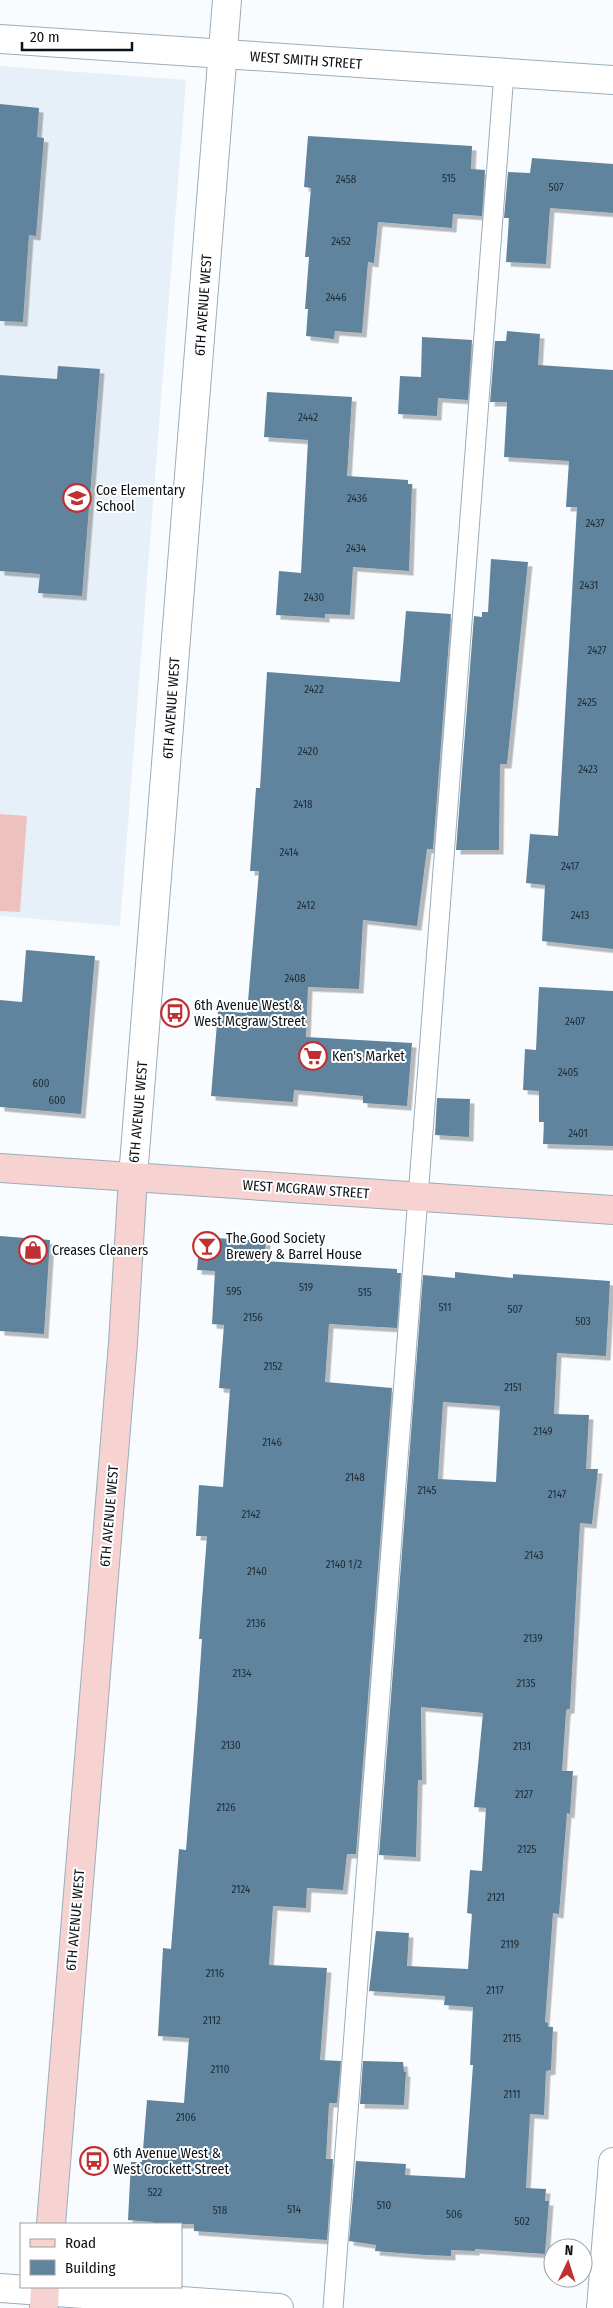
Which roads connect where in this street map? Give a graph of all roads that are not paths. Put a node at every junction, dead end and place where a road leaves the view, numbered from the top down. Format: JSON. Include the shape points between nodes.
{"nodes":[{"id":1,"x":227,"y":0,"type":"edge"},
{"id":2,"x":0,"y":39,"type":"edge"},
{"id":3,"x":222,"y":54,"type":"junction"},
{"id":4,"x":504,"y":73,"type":"junction"},
{"id":5,"x":613,"y":80,"type":"edge"},
{"id":6,"x":0,"y":1168,"type":"edge"},
{"id":7,"x":133,"y":1177,"type":"junction"},
{"id":8,"x":418,"y":1197,"type":"junction"},
{"id":9,"x":613,"y":1210,"type":"edge"},
{"id":10,"x":613,"y":2162,"type":"edge"},
{"id":11,"x":51,"y":2223,"type":"edge"},
{"id":12,"x":0,"y":2288,"type":"edge"},
{"id":13,"x":45,"y":2295,"type":"edge"},
{"id":14,"x":280,"y":2308,"type":"edge"},
{"id":15,"x":333,"y":2308,"type":"edge"},
{"id":16,"x":601,"y":2308,"type":"edge"}],
"edges":[{"from":1,"to":3,"type":"street","name":"6TH AVENUE WEST"},
{"from":2,"to":3,"type":"street","name":"WEST SMITH STREET"},
{"from":3,"to":4,"type":"street","name":"WEST SMITH STREET"},
{"from":3,"to":7,"type":"street","name":"6TH AVENUE WEST"},
{"from":4,"to":5,"type":"street","name":"WEST SMITH STREET"},
{"from":4,"to":8,"type":"lane"},
{"from":6,"to":7,"type":"street","name":"WEST MCGRAW STREET"},
{"from":7,"to":8,"type":"street","name":"WEST MCGRAW STREET"},
{"from":7,"to":11,"type":"street","name":"6TH AVENUE WEST","via":[[123,1343]]},
{"from":8,"to":9,"type":"street","name":"WEST MCGRAW STREET"},
{"from":8,"to":15,"type":"lane"},
{"from":10,"to":16,"type":"street"},
{"from":12,"to":13,"type":"street"},
{"from":13,"to":14,"type":"street"}]}
